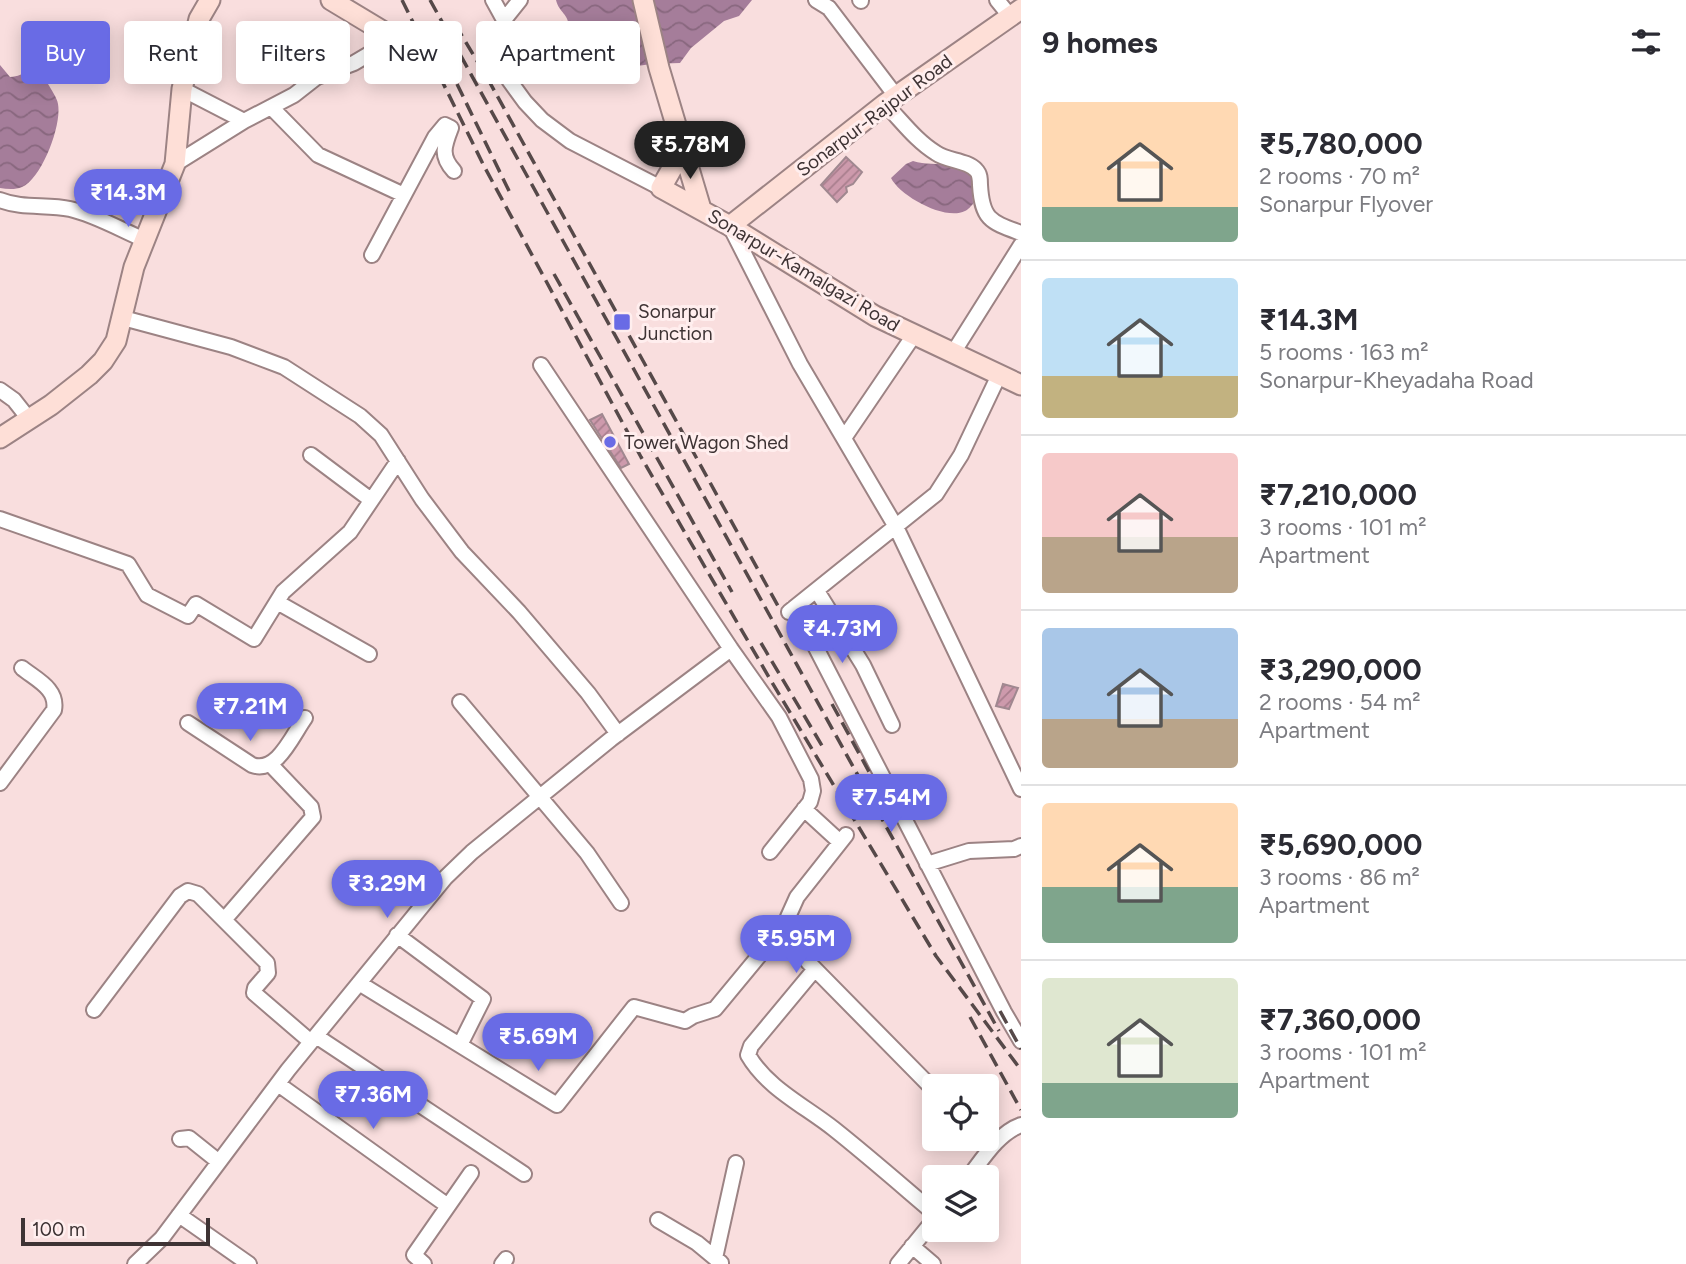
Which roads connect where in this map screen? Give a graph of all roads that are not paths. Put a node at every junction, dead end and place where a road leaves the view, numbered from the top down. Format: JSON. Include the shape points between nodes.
{"nodes":[{"id":1,"x":210,"y":0,"type":"edge"},
{"id":2,"x":331,"y":0,"type":"edge"},
{"id":3,"x":493,"y":0,"type":"edge"},
{"id":4,"x":520,"y":0,"type":"edge"},
{"id":5,"x":643,"y":0,"type":"edge"},
{"id":6,"x":816,"y":0,"type":"edge"},
{"id":7,"x":997,"y":0,"type":"edge"},
{"id":8,"x":1016,"y":12,"type":"edge"},
{"id":9,"x":505,"y":20,"type":"junction"},
{"id":10,"x":367,"y":21,"type":"edge"},
{"id":11,"x":364,"y":57,"type":"edge"},
{"id":12,"x":183,"y":89,"type":"junction"},
{"id":13,"x":890,"y":100,"type":"junction"},
{"id":14,"x":272,"y":108,"type":"junction"},
{"id":15,"x":244,"y":121,"type":"junction"},
{"id":16,"x":683,"y":149,"type":"junction"},
{"id":17,"x":174,"y":163,"type":"junction"},
{"id":18,"x":454,"y":171,"type":"dead end"},
{"id":19,"x":661,"y":188,"type":"junction"},
{"id":20,"x":404,"y":195,"type":"junction"},
{"id":21,"x":0,"y":200,"type":"edge"},
{"id":22,"x":701,"y":209,"type":"junction"},
{"id":23,"x":730,"y":226,"type":"junction"},
{"id":24,"x":1021,"y":233,"type":"edge"},
{"id":25,"x":145,"y":240,"type":"junction"},
{"id":26,"x":1021,"y":246,"type":"edge"},
{"id":27,"x":372,"y":255,"type":"dead end"},
{"id":28,"x":123,"y":318,"type":"junction"},
{"id":29,"x":914,"y":335,"type":"junction"},
{"id":30,"x":953,"y":353,"type":"junction"},
{"id":31,"x":541,"y":365,"type":"dead end"},
{"id":32,"x":999,"y":375,"type":"junction"},
{"id":33,"x":1021,"y":385,"type":"edge"},
{"id":34,"x":0,"y":390,"type":"edge"},
{"id":35,"x":29,"y":419,"type":"junction"},
{"id":36,"x":0,"y":438,"type":"edge"},
{"id":37,"x":844,"y":438,"type":"junction"},
{"id":38,"x":311,"y":456,"type":"dead end"},
{"id":39,"x":398,"y":461,"type":"junction"},
{"id":40,"x":371,"y":500,"type":"junction"},
{"id":41,"x":0,"y":519,"type":"edge"},
{"id":42,"x":897,"y":527,"type":"junction"},
{"id":43,"x":817,"y":591,"type":"junction"},
{"id":44,"x":277,"y":602,"type":"junction"},
{"id":45,"x":731,"y":649,"type":"junction"},
{"id":46,"x":369,"y":654,"type":"dead end"},
{"id":47,"x":22,"y":668,"type":"dead end"},
{"id":48,"x":460,"y":702,"type":"dead end"},
{"id":49,"x":304,"y":718,"type":"dead end"},
{"id":50,"x":188,"y":723,"type":"dead end"},
{"id":51,"x":892,"y":725,"type":"dead end"},
{"id":52,"x":618,"y":734,"type":"junction"},
{"id":53,"x":271,"y":765,"type":"junction"},
{"id":54,"x":0,"y":783,"type":"edge"},
{"id":55,"x":1021,"y":789,"type":"edge"},
{"id":56,"x":539,"y":799,"type":"junction"},
{"id":57,"x":804,"y":809,"type":"junction"},
{"id":58,"x":1021,"y":846,"type":"edge"},
{"id":59,"x":770,"y":852,"type":"dead end"},
{"id":60,"x":927,"y":864,"type":"junction"},
{"id":61,"x":621,"y":902,"type":"dead end"},
{"id":62,"x":224,"y":920,"type":"junction"},
{"id":63,"x":397,"y":935,"type":"junction"},
{"id":64,"x":790,"y":937,"type":"junction"},
{"id":65,"x":815,"y":969,"type":"junction"},
{"id":66,"x":359,"y":983,"type":"junction"},
{"id":67,"x":94,"y":1010,"type":"dead end"},
{"id":68,"x":313,"y":1039,"type":"junction"},
{"id":69,"x":1021,"y":1041,"type":"edge"},
{"id":70,"x":460,"y":1045,"type":"junction"},
{"id":71,"x":922,"y":1078,"type":"edge"},
{"id":72,"x":278,"y":1084,"type":"junction"},
{"id":73,"x":1021,"y":1125,"type":"edge"},
{"id":74,"x":999,"y":1137,"type":"edge"},
{"id":75,"x":180,"y":1139,"type":"dead end"},
{"id":76,"x":219,"y":1162,"type":"junction"},
{"id":77,"x":736,"y":1163,"type":"dead end"},
{"id":78,"x":471,"y":1173,"type":"dead end"},
{"id":79,"x":524,"y":1174,"type":"dead end"},
{"id":80,"x":922,"y":1203,"type":"edge"},
{"id":81,"x":448,"y":1206,"type":"junction"},
{"id":82,"x":179,"y":1215,"type":"junction"},
{"id":83,"x":658,"y":1220,"type":"dead end"},
{"id":84,"x":922,"y":1234,"type":"edge"},
{"id":85,"x":912,"y":1246,"type":"junction"},
{"id":86,"x":415,"y":1261,"type":"edge"},
{"id":87,"x":718,"y":1261,"type":"edge"},
{"id":88,"x":135,"y":1264,"type":"edge"},
{"id":89,"x":249,"y":1264,"type":"edge"},
{"id":90,"x":898,"y":1264,"type":"edge"},
{"id":91,"x":933,"y":1264,"type":"edge"}],
"edges":[{"from":1,"to":12,"type":"main road","via":[[199,19]]},
{"from":2,"to":10,"type":"main road"},
{"from":3,"to":9,"type":"street"},
{"from":4,"to":9,"type":"street"},
{"from":5,"to":16,"type":"main road"},
{"from":6,"to":13,"type":"street","via":[[828,8]]},
{"from":7,"to":8,"type":"street"},
{"from":8,"to":13,"type":"main road","name":"Sonarpur-Rajpur Road"},
{"from":9,"to":19,"type":"street","via":[[509,80],[525,102],[570,141]]},
{"from":11,"to":14,"type":"street","via":[[317,77]]},
{"from":12,"to":15,"type":"street"},
{"from":12,"to":17,"type":"main road"},
{"from":13,"to":23,"type":"main road","name":"Sonarpur-Rajpur Road"},
{"from":13,"to":24,"type":"street","via":[[935,153],[977,172],[982,206],[993,223]]},
{"from":14,"to":15,"type":"street"},
{"from":14,"to":20,"type":"street","via":[[318,155]]},
{"from":15,"to":17,"type":"street"},
{"from":16,"to":19,"type":"main road"},
{"from":16,"to":22,"type":"main road"},
{"from":17,"to":25,"type":"main road"},
{"from":18,"to":20,"type":"street","via":[[446,162],[444,147],[451,128],[445,125]]},
{"from":19,"to":22,"type":"main road","name":"Sonarpur-Kamalgazi Road"},
{"from":20,"to":27,"type":"street"},
{"from":21,"to":25,"type":"street","via":[[73,210]]},
{"from":22,"to":23,"type":"main road","name":"Sonarpur-Kamalgazi Road"},
{"from":23,"to":29,"type":"main road","name":"Sonarpur-Kamalgazi Road","via":[[875,316]]},
{"from":23,"to":37,"type":"street","via":[[800,364]]},
{"from":25,"to":28,"type":"main road"},
{"from":26,"to":30,"type":"street"},
{"from":28,"to":35,"type":"main road","via":[[103,361]]},
{"from":28,"to":39,"type":"street","via":[[218,343],[284,367],[360,416],[381,435]]},
{"from":29,"to":30,"type":"main road","name":"Sonarpur-Kamalgazi Road"},
{"from":29,"to":37,"type":"street"},
{"from":30,"to":32,"type":"main road","name":"Sonarpur-Kamalgazi Road"},
{"from":31,"to":45,"type":"street"},
{"from":32,"to":33,"type":"main road","name":"Sonarpur-Kamalgazi Road"},
{"from":32,"to":42,"type":"street","via":[[961,455],[936,494]]},
{"from":34,"to":35,"type":"street"},
{"from":35,"to":36,"type":"main road"},
{"from":37,"to":42,"type":"street"},
{"from":38,"to":40,"type":"street"},
{"from":39,"to":40,"type":"street"},
{"from":39,"to":52,"type":"street","via":[[462,552],[519,612]]},
{"from":40,"to":44,"type":"street","via":[[350,532],[296,578]]},
{"from":41,"to":44,"type":"street","via":[[128,564],[147,595],[188,616],[196,604],[254,639]]},
{"from":42,"to":43,"type":"street"},
{"from":42,"to":55,"type":"street"},
{"from":43,"to":51,"type":"street","via":[[863,665]]},
{"from":43,"to":60,"type":"street","via":[[792,610]]},
{"from":44,"to":46,"type":"street"},
{"from":45,"to":52,"type":"street"},
{"from":45,"to":57,"type":"street","via":[[779,718],[811,779],[813,791]]},
{"from":47,"to":54,"type":"street","via":[[51,691],[54,710]]},
{"from":48,"to":56,"type":"street"},
{"from":49,"to":53,"type":"street"},
{"from":50,"to":53,"type":"street","via":[[252,765]]},
{"from":52,"to":56,"type":"street"},
{"from":53,"to":62,"type":"street","via":[[311,807],[313,817]]},
{"from":56,"to":61,"type":"street","via":[[587,853]]},
{"from":56,"to":63,"type":"street","via":[[472,852]]},
{"from":57,"to":59,"type":"street"},
{"from":57,"to":64,"type":"street","via":[[843,839],[797,897],[788,917]]},
{"from":58,"to":60,"type":"street","via":[[969,851]]},
{"from":60,"to":69,"type":"street"},
{"from":62,"to":67,"type":"street","via":[[198,894],[188,891],[180,896]]},
{"from":62,"to":68,"type":"street","via":[[267,962],[268,973],[255,988],[257,997]]},
{"from":63,"to":66,"type":"street"},
{"from":63,"to":70,"type":"street","via":[[483,999]]},
{"from":64,"to":65,"type":"street"},
{"from":64,"to":70,"type":"street","via":[[768,944],[715,1009],[685,1021],[634,1007],[557,1105]]},
{"from":65,"to":71,"type":"street"},
{"from":65,"to":80,"type":"street","via":[[748,1055],[786,1094]]},
{"from":66,"to":68,"type":"street"},
{"from":66,"to":70,"type":"street"},
{"from":68,"to":72,"type":"street"},
{"from":68,"to":79,"type":"street"},
{"from":72,"to":76,"type":"street"},
{"from":72,"to":81,"type":"street"},
{"from":73,"to":74,"type":"street"},
{"from":75,"to":76,"type":"street","via":[[189,1138]]},
{"from":76,"to":82,"type":"street"},
{"from":77,"to":87,"type":"street"},
{"from":78,"to":81,"type":"street"},
{"from":81,"to":86,"type":"street"},
{"from":82,"to":88,"type":"street"},
{"from":82,"to":89,"type":"street"},
{"from":83,"to":87,"type":"street"},
{"from":84,"to":85,"type":"street"},
{"from":85,"to":90,"type":"street"},
{"from":85,"to":91,"type":"street"}]}
